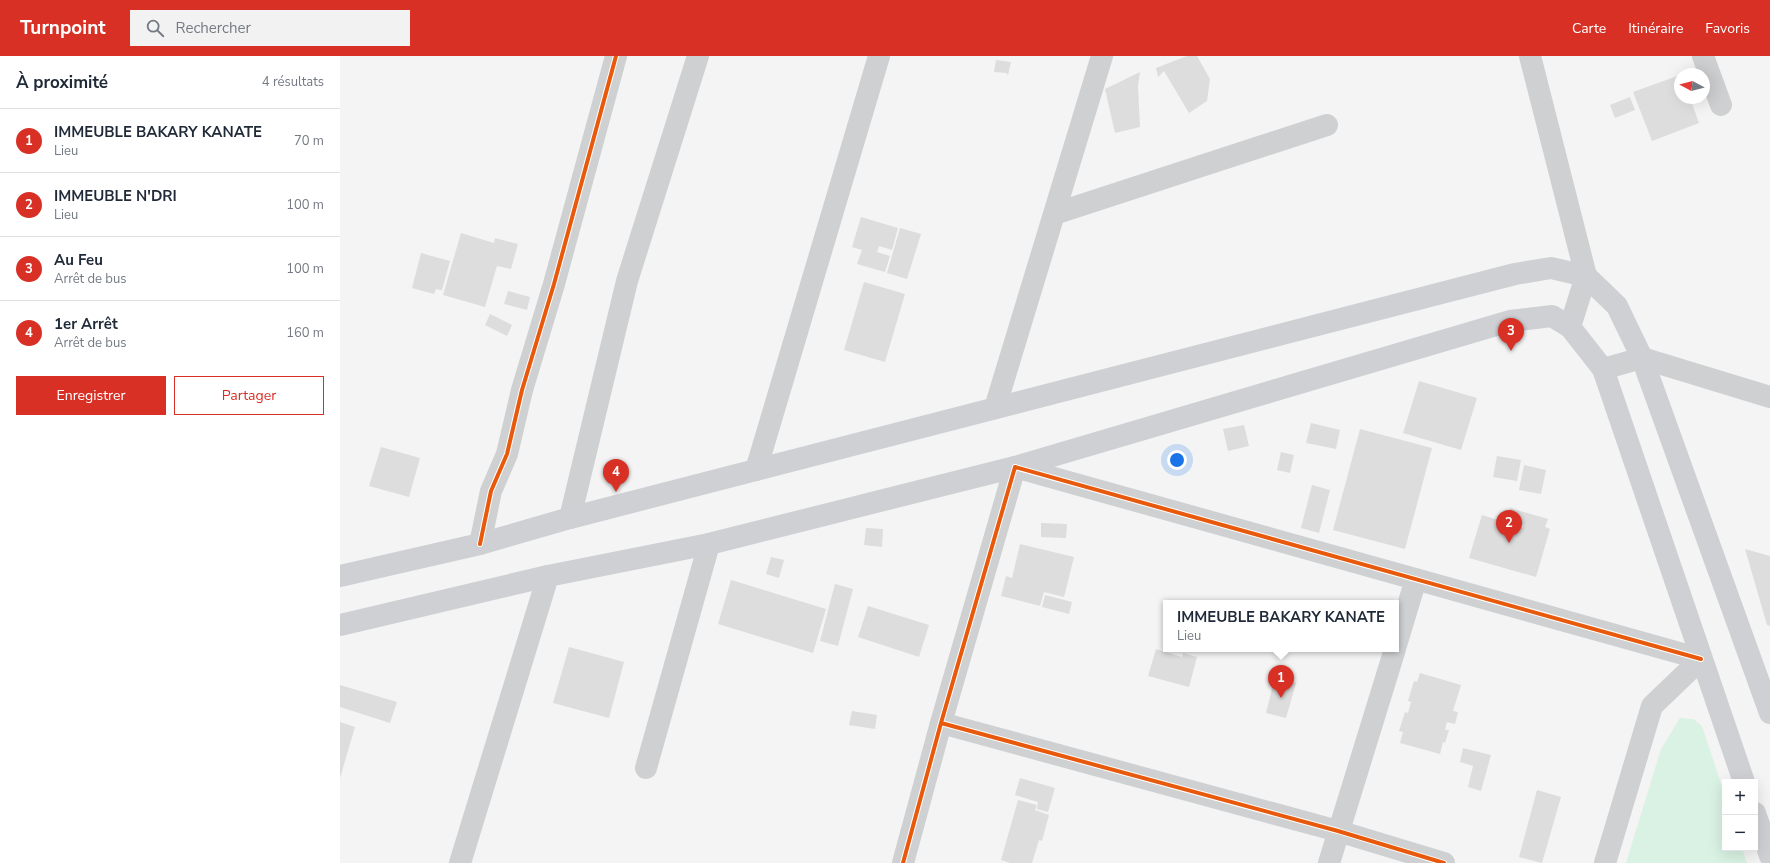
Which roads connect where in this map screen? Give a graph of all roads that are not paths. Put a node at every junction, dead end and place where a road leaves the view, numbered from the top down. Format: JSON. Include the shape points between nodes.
{"nodes":[{"id":1,"x":616,"y":56,"type":"edge"},
{"id":2,"x":698,"y":56,"type":"edge"},
{"id":3,"x":879,"y":56,"type":"edge"},
{"id":4,"x":1102,"y":56,"type":"edge"},
{"id":5,"x":1530,"y":56,"type":"edge"},
{"id":6,"x":1703,"y":56,"type":"edge"},
{"id":7,"x":1721,"y":105,"type":"dead end"},
{"id":8,"x":1326,"y":125,"type":"dead end"},
{"id":9,"x":1054,"y":214,"type":"junction"},
{"id":10,"x":1586,"y":276,"type":"junction"},
{"id":11,"x":1570,"y":327,"type":"junction"},
{"id":12,"x":1642,"y":358,"type":"junction"},
{"id":13,"x":1603,"y":369,"type":"junction"},
{"id":14,"x":1770,"y":397,"type":"edge"},
{"id":15,"x":995,"y":408,"type":"junction"},
{"id":16,"x":1015,"y":467,"type":"junction"},
{"id":17,"x":756,"y":470,"type":"junction"},
{"id":18,"x":570,"y":518,"type":"junction"},
{"id":19,"x":480,"y":544,"type":"junction"},
{"id":20,"x":709,"y":544,"type":"junction"},
{"id":21,"x":340,"y":576,"type":"edge"},
{"id":22,"x":548,"y":576,"type":"junction"},
{"id":23,"x":1416,"y":579,"type":"junction"},
{"id":24,"x":340,"y":625,"type":"edge"},
{"id":25,"x":1399,"y":635,"type":"edge"},
{"id":26,"x":1394,"y":652,"type":"edge"},
{"id":27,"x":1701,"y":659,"type":"junction"},
{"id":28,"x":1770,"y":713,"type":"edge"},
{"id":29,"x":941,"y":723,"type":"junction"},
{"id":30,"x":646,"y":768,"type":"dead end"},
{"id":31,"x":1743,"y":779,"type":"edge"},
{"id":32,"x":1756,"y":815,"type":"edge"},
{"id":33,"x":1338,"y":831,"type":"junction"},
{"id":34,"x":1770,"y":856,"type":"edge"},
{"id":35,"x":460,"y":863,"type":"edge"},
{"id":36,"x":903,"y":863,"type":"edge"},
{"id":37,"x":1329,"y":863,"type":"edge"},
{"id":38,"x":1444,"y":863,"type":"edge"},
{"id":39,"x":1605,"y":863,"type":"edge"}],
"edges":[{"from":1,"to":19,"type":"street","via":[[554,284],[522,390],[507,454],[491,491]]},
{"from":2,"to":18,"type":"street","via":[[627,281]]},
{"from":3,"to":17,"type":"street"},
{"from":4,"to":9,"type":"street"},
{"from":5,"to":10,"type":"street"},
{"from":6,"to":7,"type":"street"},
{"from":8,"to":9,"type":"street"},
{"from":9,"to":15,"type":"street"},
{"from":10,"to":11,"type":"street"},
{"from":10,"to":12,"type":"main road","via":[[1617,306]]},
{"from":10,"to":15,"type":"main road","via":[[1550,268],[1515,274]]},
{"from":11,"to":13,"type":"main road"},
{"from":11,"to":16,"type":"main road","via":[[1552,316],[1510,321]]},
{"from":12,"to":13,"type":"street"},
{"from":12,"to":14,"type":"street"},
{"from":12,"to":28,"type":"main road"},
{"from":13,"to":27,"type":"main road"},
{"from":15,"to":17,"type":"main road"},
{"from":16,"to":20,"type":"main road"},
{"from":16,"to":23,"type":"street"},
{"from":16,"to":29,"type":"street"},
{"from":17,"to":18,"type":"main road"},
{"from":18,"to":19,"type":"main road"},
{"from":19,"to":21,"type":"main road"},
{"from":20,"to":22,"type":"main road"},
{"from":20,"to":30,"type":"street"},
{"from":22,"to":24,"type":"main road"},
{"from":22,"to":35,"type":"street"},
{"from":23,"to":25,"type":"street"},
{"from":23,"to":27,"type":"street"},
{"from":26,"to":33,"type":"street"},
{"from":27,"to":31,"type":"main road"},
{"from":27,"to":39,"type":"street","via":[[1652,706]]},
{"from":29,"to":33,"type":"street"},
{"from":29,"to":36,"type":"street"},
{"from":32,"to":34,"type":"main road"},
{"from":33,"to":37,"type":"street"},
{"from":33,"to":38,"type":"street"}]}
